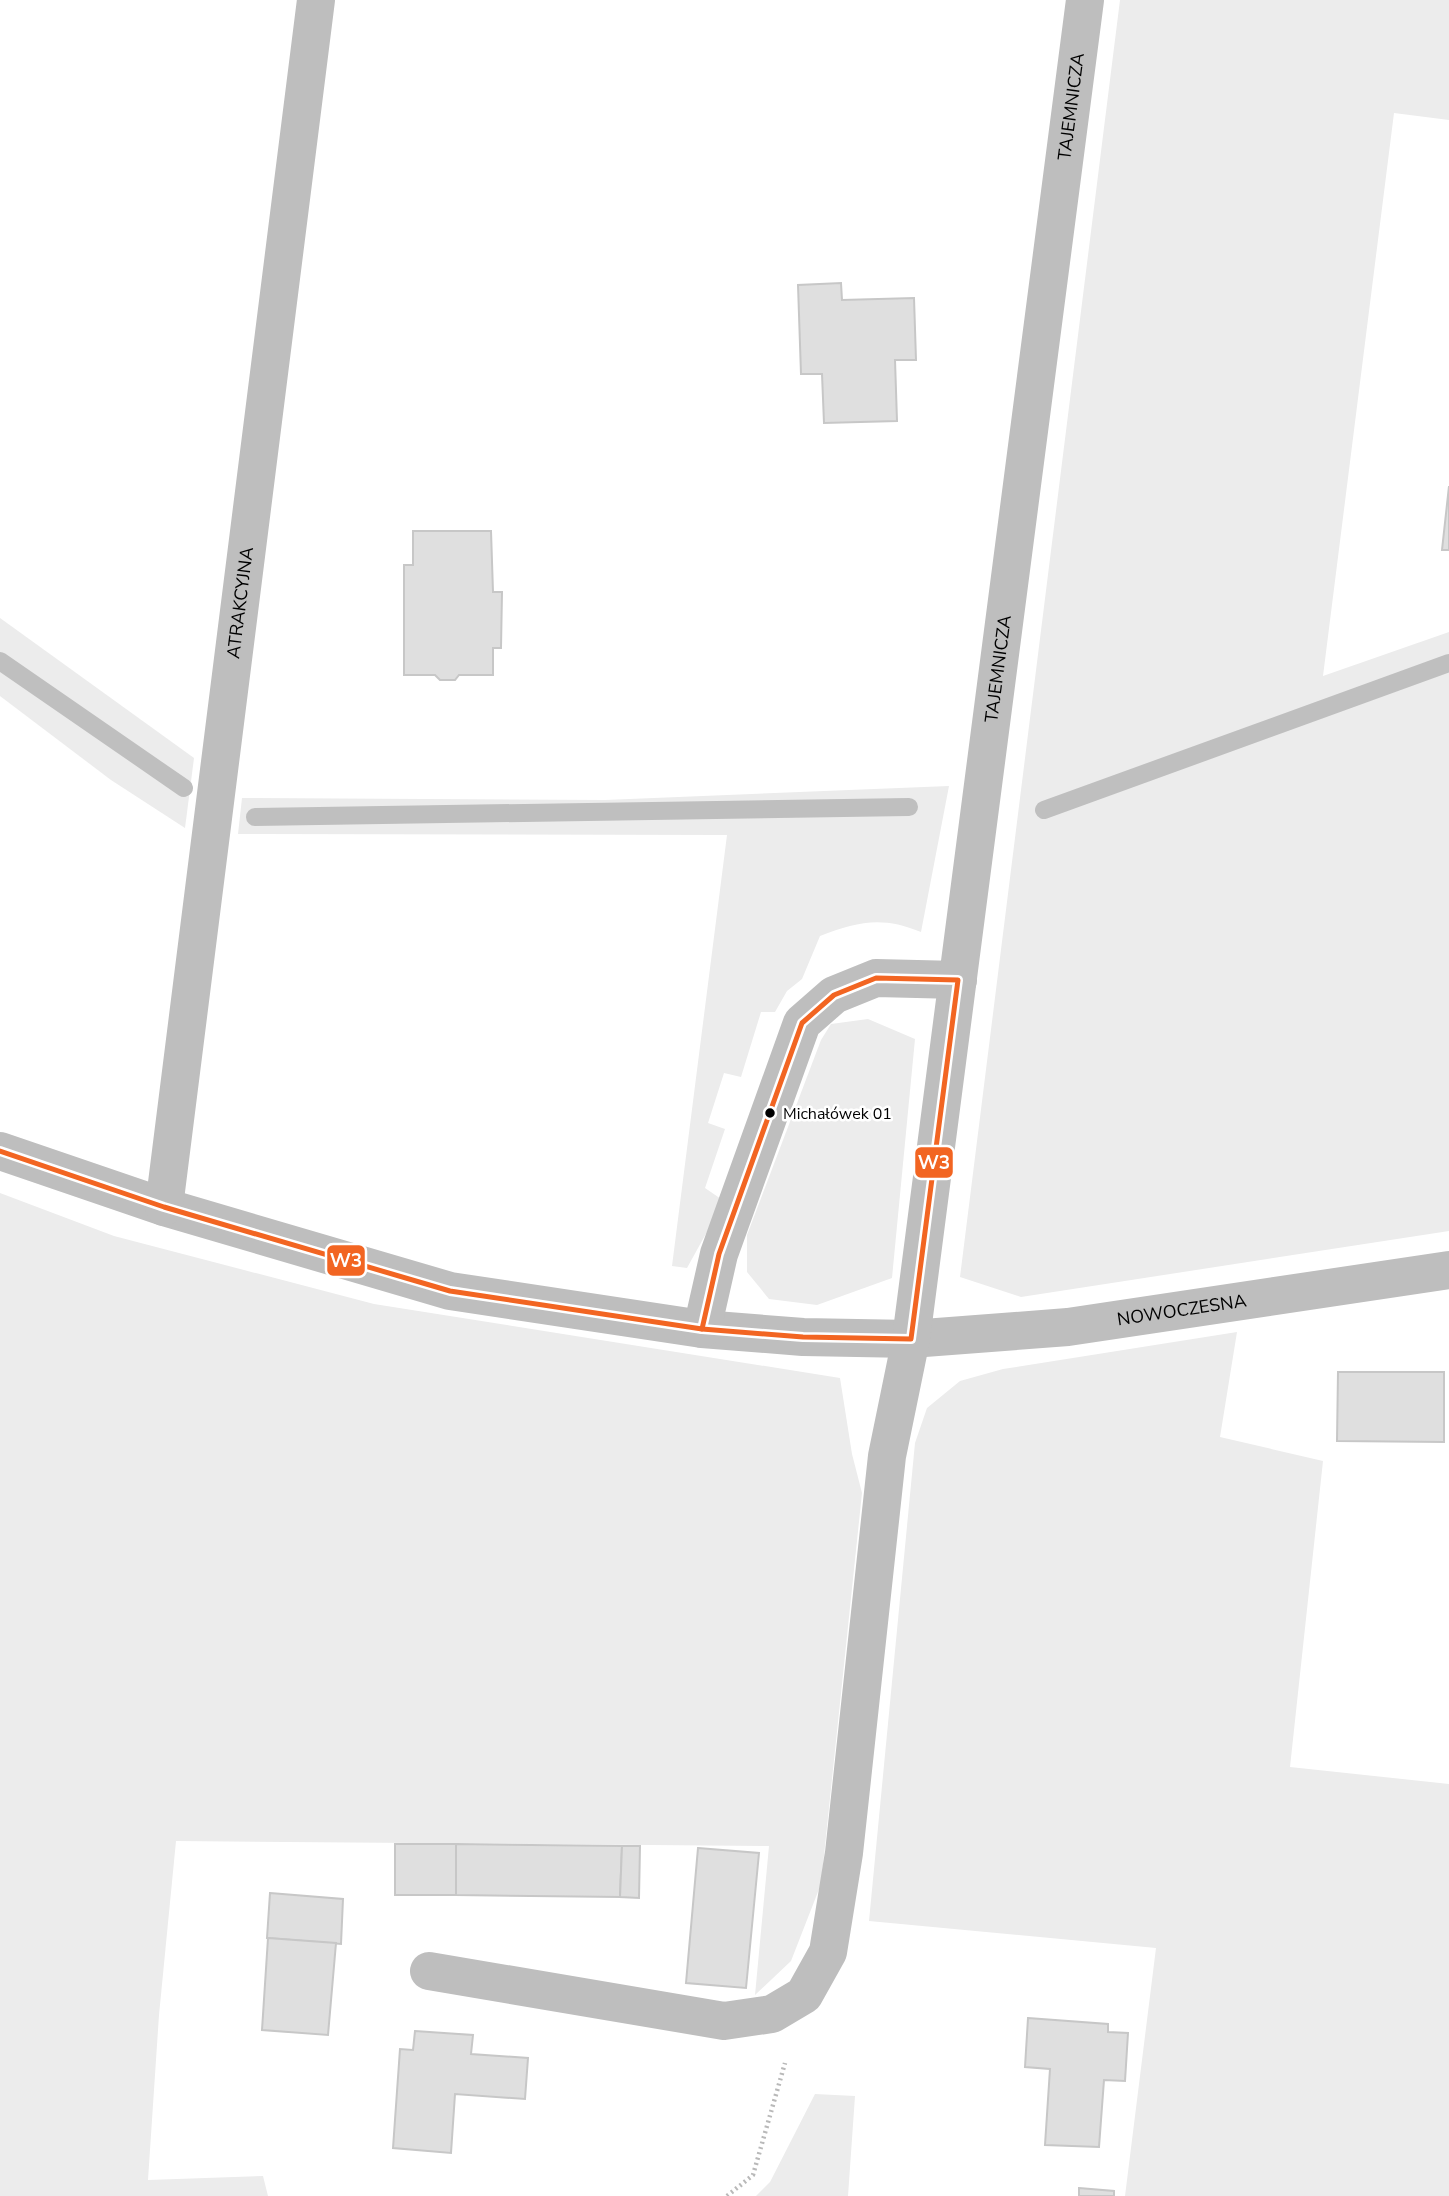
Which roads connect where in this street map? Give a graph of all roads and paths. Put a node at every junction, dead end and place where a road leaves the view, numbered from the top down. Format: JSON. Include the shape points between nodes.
{"nodes":[{"id":1,"x":316,"y":0,"type":"edge"},
{"id":2,"x":1085,"y":0,"type":"edge"},
{"id":3,"x":958,"y":980,"type":"junction"},
{"id":4,"x":0,"y":1151,"type":"edge"},
{"id":5,"x":164,"y":1207,"type":"junction"},
{"id":6,"x":1449,"y":1270,"type":"edge"},
{"id":7,"x":702,"y":1329,"type":"junction"},
{"id":8,"x":911,"y":1339,"type":"junction"},
{"id":9,"x":429,"y":1971,"type":"dead end"},
{"id":10,"x":804,"y":1995,"type":"junction"},
{"id":11,"x":727,"y":2196,"type":"edge"}],
"edges":[{"from":1,"to":5,"type":"street","name":"ATRAKCYJNA"},
{"from":2,"to":3,"type":"street","name":"TAJEMNICZA"},
{"from":3,"to":7,"type":"street","via":[[876,978],[834,995],[802,1023],[719,1254]]},
{"from":3,"to":8,"type":"street","name":"TAJEMNICZA"},
{"from":4,"to":5,"type":"street","name":"NOWOCZESNA"},
{"from":5,"to":7,"type":"street","name":"NOWOCZESNA","via":[[450,1291]]},
{"from":6,"to":8,"type":"street","name":"NOWOCZESNA","via":[[1068,1327]]},
{"from":7,"to":8,"type":"street","name":"NOWOCZESNA"},
{"from":8,"to":10,"type":"street","name":"TAJEMNICZA","via":[[887,1456],[828,1952]]},
{"from":9,"to":10,"type":"street","via":[[724,2021],[772,2014]]},
{"from":10,"to":11,"type":"path","via":[[752,2175]]}]}
